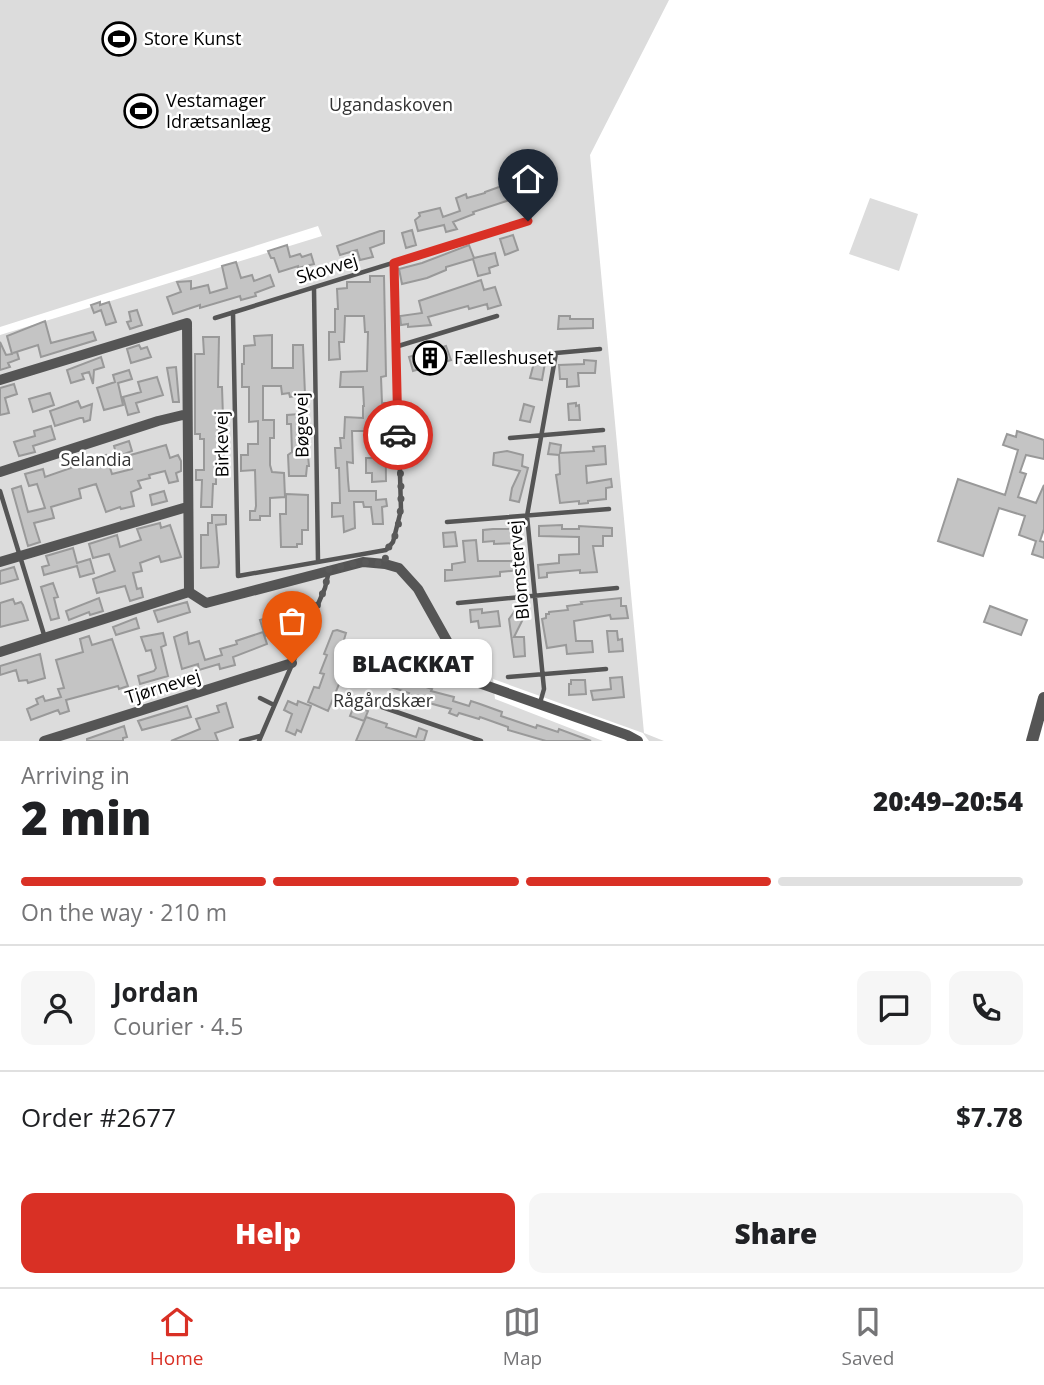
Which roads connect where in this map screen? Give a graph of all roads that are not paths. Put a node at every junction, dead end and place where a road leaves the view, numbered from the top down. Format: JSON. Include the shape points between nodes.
{"nodes":[{"id":1,"x":528,"y":221,"type":"dead end"},
{"id":2,"x":394,"y":263,"type":"junction"},
{"id":3,"x":314,"y":288,"type":"junction"},
{"id":4,"x":233,"y":312,"type":"junction"},
{"id":5,"x":497,"y":316,"type":"dead end"},
{"id":6,"x":215,"y":318,"type":"dead end"},
{"id":7,"x":395,"y":347,"type":"junction"},
{"id":8,"x":600,"y":349,"type":"dead end"},
{"id":9,"x":0,"y":380,"type":"edge"},
{"id":10,"x":187,"y":414,"type":"junction"},
{"id":11,"x":603,"y":430,"type":"dead end"},
{"id":12,"x":541,"y":436,"type":"junction"},
{"id":13,"x":510,"y":438,"type":"dead end"},
{"id":14,"x":0,"y":472,"type":"edge"},
{"id":15,"x":0,"y":491,"type":"edge"},
{"id":16,"x":187,"y":507,"type":"junction"},
{"id":17,"x":609,"y":509,"type":"dead end"},
{"id":18,"x":527,"y":516,"type":"junction"},
{"id":19,"x":447,"y":523,"type":"dead end"},
{"id":20,"x":386,"y":550,"type":"junction"},
{"id":21,"x":19,"y":556,"type":"junction"},
{"id":22,"x":318,"y":561,"type":"junction"},
{"id":23,"x":0,"y":562,"type":"edge"},
{"id":24,"x":385,"y":564,"type":"junction"},
{"id":25,"x":329,"y":569,"type":"junction"},
{"id":26,"x":617,"y":588,"type":"dead end"},
{"id":27,"x":189,"y":592,"type":"junction"},
{"id":28,"x":535,"y":596,"type":"junction"},
{"id":29,"x":458,"y":603,"type":"dead end"},
{"id":30,"x":45,"y":639,"type":"junction"},
{"id":31,"x":0,"y":652,"type":"edge"},
{"id":32,"x":292,"y":663,"type":"junction"},
{"id":33,"x":606,"y":669,"type":"dead end"},
{"id":34,"x":542,"y":675,"type":"junction"},
{"id":35,"x":508,"y":677,"type":"dead end"},
{"id":36,"x":260,"y":698,"type":"dead end"},
{"id":37,"x":1044,"y":698,"type":"edge"},
{"id":38,"x":540,"y":703,"type":"junction"},
{"id":39,"x":274,"y":705,"type":"junction"},
{"id":40,"x":382,"y":707,"type":"dead end"},
{"id":41,"x":260,"y":739,"type":"edge"},
{"id":42,"x":44,"y":741,"type":"edge"},
{"id":43,"x":241,"y":741,"type":"edge"},
{"id":44,"x":482,"y":741,"type":"edge"},
{"id":45,"x":638,"y":741,"type":"edge"},
{"id":46,"x":1032,"y":741,"type":"edge"}],
"edges":[{"from":1,"to":2,"type":"lane","name":"Skovvej"},
{"from":2,"to":3,"type":"lane","name":"Skovvej"},
{"from":2,"to":7,"type":"lane"},
{"from":3,"to":4,"type":"lane","name":"Skovvej"},
{"from":3,"to":22,"type":"lane","name":"Bøgevej"},
{"from":4,"to":6,"type":"lane","name":"Skovvej"},
{"from":4,"to":22,"type":"lane","name":"Birkevej","via":[[238,576]]},
{"from":5,"to":7,"type":"lane"},
{"from":7,"to":20,"type":"lane","via":[[401,510],[393,542]]},
{"from":8,"to":12,"type":"lane","name":"Blomstervej","via":[[556,353]]},
{"from":9,"to":10,"type":"street","via":[[187,323]]},
{"from":10,"to":14,"type":"street"},
{"from":10,"to":16,"type":"street"},
{"from":11,"to":12,"type":"lane"},
{"from":12,"to":13,"type":"lane"},
{"from":12,"to":18,"type":"lane","name":"Blomstervej"},
{"from":15,"to":21,"type":"lane"},
{"from":16,"to":21,"type":"street"},
{"from":16,"to":27,"type":"street"},
{"from":17,"to":18,"type":"lane"},
{"from":18,"to":19,"type":"lane"},
{"from":18,"to":28,"type":"lane","name":"Blomstervej"},
{"from":20,"to":22,"type":"lane"},
{"from":20,"to":24,"type":"lane"},
{"from":21,"to":23,"type":"street"},
{"from":21,"to":30,"type":"lane"},
{"from":24,"to":25,"type":"street","via":[[363,562]]},
{"from":24,"to":38,"type":"street","via":[[399,568],[418,589],[460,664],[479,682]]},
{"from":25,"to":27,"type":"street","via":[[206,603]]},
{"from":25,"to":32,"type":"lane"},
{"from":26,"to":28,"type":"lane"},
{"from":27,"to":30,"type":"street"},
{"from":28,"to":29,"type":"lane"},
{"from":28,"to":34,"type":"lane","name":"Blomstervej"},
{"from":30,"to":31,"type":"street"},
{"from":32,"to":39,"type":"lane"},
{"from":32,"to":42,"type":"street","name":"Tjørnevej"},
{"from":33,"to":34,"type":"lane"},
{"from":34,"to":35,"type":"lane"},
{"from":34,"to":38,"type":"lane","name":"Blomstervej"},
{"from":36,"to":39,"type":"lane"},
{"from":37,"to":46,"type":"street"},
{"from":38,"to":45,"type":"street"},
{"from":39,"to":41,"type":"lane"},
{"from":40,"to":44,"type":"lane"},
{"from":41,"to":43,"type":"lane"}]}
